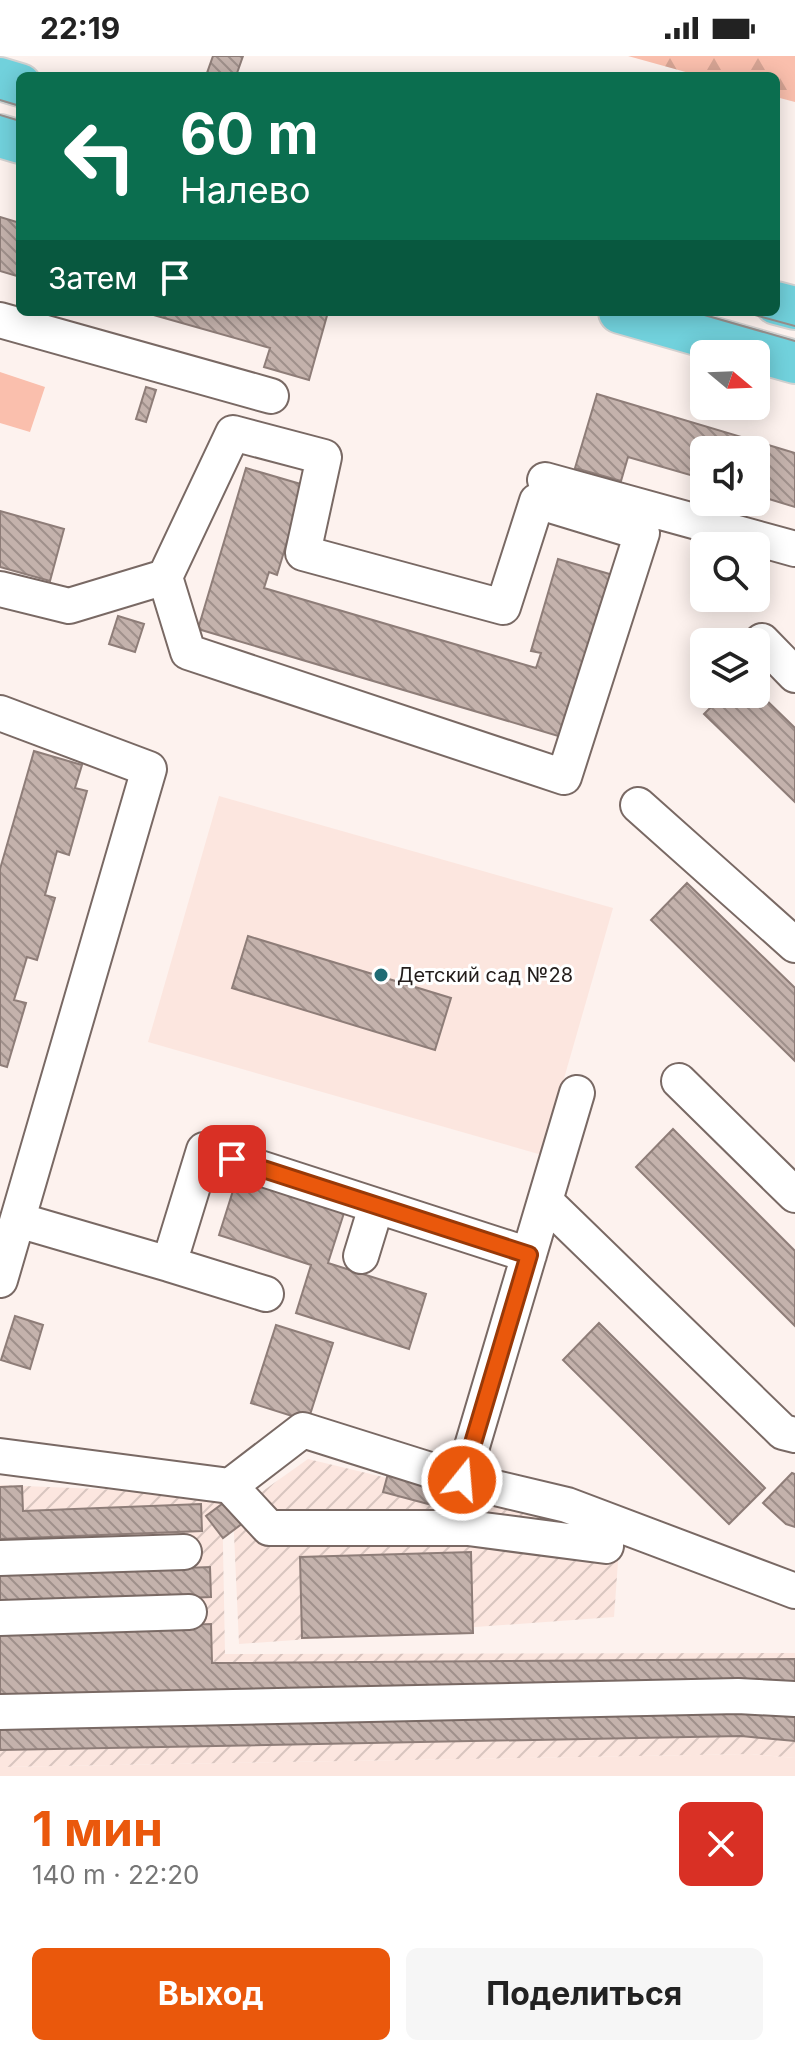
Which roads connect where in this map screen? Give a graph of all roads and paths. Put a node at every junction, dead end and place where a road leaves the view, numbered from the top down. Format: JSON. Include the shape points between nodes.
{"nodes":[{"id":1,"x":634,"y":316,"type":"edge"},
{"id":2,"x":0,"y":320,"type":"edge"},
{"id":3,"x":795,"y":362,"type":"edge"},
{"id":4,"x":271,"y":396,"type":"dead end"},
{"id":5,"x":545,"y":480,"type":"dead end"},
{"id":6,"x":795,"y":549,"type":"edge"},
{"id":7,"x":165,"y":577,"type":"junction"},
{"id":8,"x":0,"y":589,"type":"edge"},
{"id":9,"x":770,"y":649,"type":"edge"},
{"id":10,"x":795,"y":675,"type":"edge"},
{"id":11,"x":0,"y":713,"type":"edge"},
{"id":12,"x":638,"y":805,"type":"dead end"},
{"id":13,"x":795,"y":945,"type":"edge"},
{"id":14,"x":679,"y":1081,"type":"dead end"},
{"id":15,"x":577,"y":1093,"type":"dead end"},
{"id":16,"x":795,"y":1195,"type":"edge"},
{"id":17,"x":545,"y":1201,"type":"junction"},
{"id":18,"x":376,"y":1207,"type":"junction"},
{"id":19,"x":18,"y":1220,"type":"junction"},
{"id":20,"x":529,"y":1255,"type":"junction"},
{"id":21,"x":361,"y":1256,"type":"dead end"},
{"id":22,"x":169,"y":1264,"type":"junction"},
{"id":23,"x":0,"y":1280,"type":"edge"},
{"id":24,"x":266,"y":1294,"type":"dead end"},
{"id":25,"x":795,"y":1435,"type":"edge"},
{"id":26,"x":0,"y":1456,"type":"edge"},
{"id":27,"x":462,"y":1480,"type":"junction"},
{"id":28,"x":230,"y":1486,"type":"junction"},
{"id":29,"x":606,"y":1546,"type":"dead end"},
{"id":30,"x":184,"y":1552,"type":"dead end"},
{"id":31,"x":0,"y":1558,"type":"edge"},
{"id":32,"x":795,"y":1591,"type":"edge"},
{"id":33,"x":189,"y":1612,"type":"dead end"},
{"id":34,"x":0,"y":1618,"type":"edge"},
{"id":35,"x":795,"y":1699,"type":"edge"},
{"id":36,"x":0,"y":1712,"type":"edge"}],
"edges":[{"from":1,"to":3,"type":"main road"},
{"from":2,"to":4,"type":"lane"},
{"from":5,"to":6,"type":"lane"},
{"from":7,"to":7,"type":"lane","via":[[233,433],[324,457],[303,553],[503,607],[537,501],[642,533],[564,777],[188,652]]},
{"from":7,"to":8,"type":"lane","via":[[69,606]]},
{"from":9,"to":10,"type":"lane"},
{"from":11,"to":19,"type":"lane","via":[[149,769]]},
{"from":12,"to":13,"type":"lane"},
{"from":14,"to":16,"type":"lane"},
{"from":15,"to":17,"type":"lane"},
{"from":17,"to":20,"type":"lane"},
{"from":17,"to":25,"type":"lane","via":[[783,1432]]},
{"from":18,"to":20,"type":"lane"},
{"from":18,"to":21,"type":"lane"},
{"from":18,"to":22,"type":"lane","via":[[204,1150]]},
{"from":19,"to":22,"type":"lane"},
{"from":19,"to":23,"type":"lane"},
{"from":20,"to":27,"type":"lane"},
{"from":22,"to":24,"type":"lane"},
{"from":26,"to":28,"type":"lane"},
{"from":27,"to":28,"type":"lane","via":[[303,1430]]},
{"from":27,"to":32,"type":"lane","via":[[567,1505]]},
{"from":28,"to":29,"type":"lane","via":[[269,1528],[468,1528]]},
{"from":30,"to":31,"type":"lane"},
{"from":33,"to":34,"type":"lane"},
{"from":35,"to":36,"type":"lane"}]}
